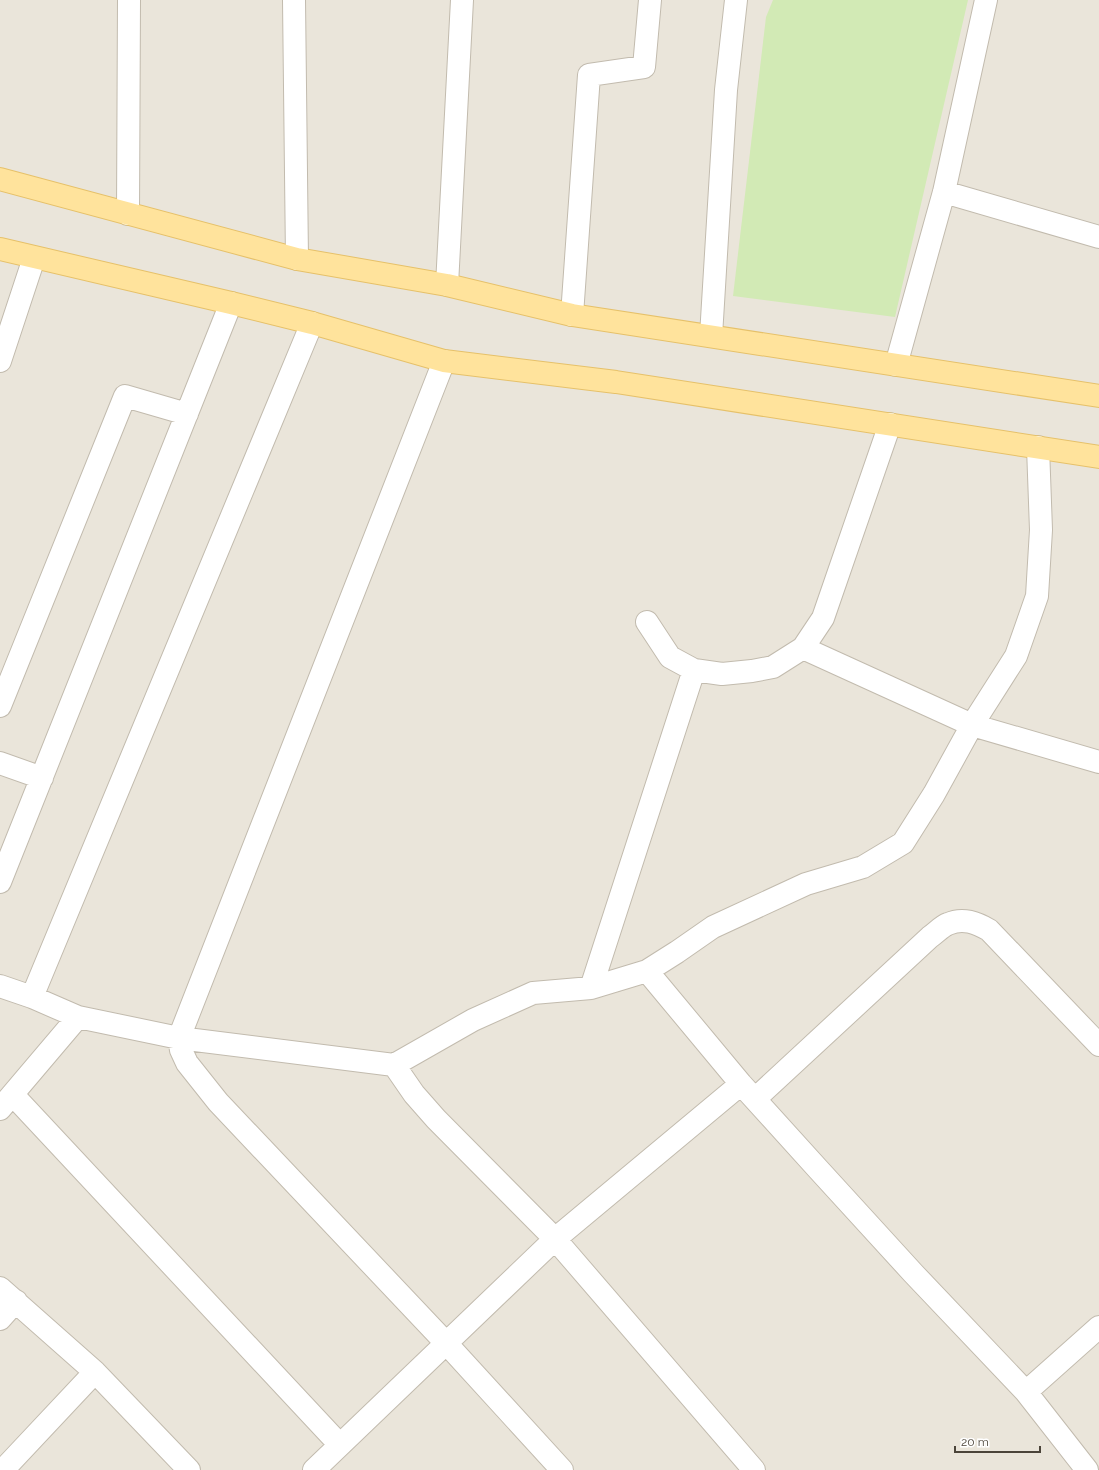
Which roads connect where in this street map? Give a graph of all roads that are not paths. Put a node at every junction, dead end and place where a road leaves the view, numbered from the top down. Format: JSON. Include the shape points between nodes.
{"nodes":[{"id":1,"x":129,"y":0,"type":"edge"},
{"id":2,"x":294,"y":0,"type":"edge"},
{"id":3,"x":462,"y":0,"type":"edge"},
{"id":4,"x":650,"y":0,"type":"edge"},
{"id":5,"x":736,"y":0,"type":"edge"},
{"id":6,"x":986,"y":0,"type":"edge"},
{"id":7,"x":0,"y":179,"type":"edge"},
{"id":8,"x":944,"y":192,"type":"junction"},
{"id":9,"x":128,"y":214,"type":"junction"},
{"id":10,"x":1099,"y":237,"type":"edge"},
{"id":11,"x":0,"y":249,"type":"edge"},
{"id":12,"x":34,"y":258,"type":"junction"},
{"id":13,"x":297,"y":259,"type":"junction"},
{"id":14,"x":447,"y":285,"type":"junction"},
{"id":15,"x":231,"y":303,"type":"junction"},
{"id":16,"x":572,"y":315,"type":"junction"},
{"id":17,"x":312,"y":323,"type":"junction"},
{"id":18,"x":711,"y":336,"type":"junction"},
{"id":19,"x":0,"y":361,"type":"edge"},
{"id":20,"x":444,"y":361,"type":"junction"},
{"id":21,"x":896,"y":365,"type":"junction"},
{"id":22,"x":1099,"y":396,"type":"edge"},
{"id":23,"x":187,"y":414,"type":"junction"},
{"id":24,"x":890,"y":424,"type":"junction"},
{"id":25,"x":1038,"y":447,"type":"junction"},
{"id":26,"x":1099,"y":457,"type":"edge"},
{"id":27,"x":647,"y":622,"type":"dead end"},
{"id":28,"x":804,"y":648,"type":"junction"},
{"id":29,"x":694,"y":670,"type":"junction"},
{"id":30,"x":0,"y":706,"type":"edge"},
{"id":31,"x":972,"y":725,"type":"junction"},
{"id":32,"x":1099,"y":762,"type":"edge"},
{"id":33,"x":0,"y":763,"type":"edge"},
{"id":34,"x":42,"y":778,"type":"junction"},
{"id":35,"x":6,"y":850,"type":"edge"},
{"id":36,"x":0,"y":882,"type":"edge"},
{"id":37,"x":647,"y":971,"type":"junction"},
{"id":38,"x":0,"y":986,"type":"edge"},
{"id":39,"x":591,"y":988,"type":"junction"},
{"id":40,"x":32,"y":997,"type":"junction"},
{"id":41,"x":78,"y":1017,"type":"junction"},
{"id":42,"x":179,"y":1038,"type":"junction"},
{"id":43,"x":1099,"y":1044,"type":"edge"},
{"id":44,"x":394,"y":1065,"type":"junction"},
{"id":45,"x":748,"y":1091,"type":"junction"},
{"id":46,"x":6,"y":1102,"type":"edge"},
{"id":47,"x":555,"y":1239,"type":"junction"},
{"id":48,"x":8,"y":1294,"type":"edge"},
{"id":49,"x":0,"y":1319,"type":"edge"},
{"id":50,"x":1099,"y":1327,"type":"edge"},
{"id":51,"x":446,"y":1342,"type":"junction"},
{"id":52,"x":95,"y":1372,"type":"junction"},
{"id":53,"x":1026,"y":1392,"type":"junction"},
{"id":54,"x":340,"y":1445,"type":"junction"},
{"id":55,"x":3,"y":1470,"type":"edge"},
{"id":56,"x":189,"y":1470,"type":"edge"},
{"id":57,"x":314,"y":1470,"type":"edge"},
{"id":58,"x":562,"y":1470,"type":"edge"},
{"id":59,"x":754,"y":1470,"type":"edge"},
{"id":60,"x":1088,"y":1470,"type":"edge"}],
"edges":[{"from":1,"to":9,"type":"street"},
{"from":2,"to":13,"type":"street"},
{"from":3,"to":14,"type":"street"},
{"from":4,"to":16,"type":"street","via":[[644,67],[589,75]]},
{"from":5,"to":18,"type":"street","via":[[726,90]]},
{"from":6,"to":8,"type":"street"},
{"from":7,"to":9,"type":"main road"},
{"from":8,"to":10,"type":"street"},
{"from":8,"to":21,"type":"street"},
{"from":9,"to":13,"type":"main road"},
{"from":11,"to":12,"type":"main road"},
{"from":12,"to":15,"type":"main road"},
{"from":12,"to":19,"type":"street"},
{"from":13,"to":14,"type":"main road"},
{"from":14,"to":16,"type":"main road"},
{"from":15,"to":17,"type":"main road"},
{"from":15,"to":23,"type":"street"},
{"from":16,"to":18,"type":"main road"},
{"from":17,"to":20,"type":"main road"},
{"from":17,"to":40,"type":"street"},
{"from":18,"to":21,"type":"main road"},
{"from":20,"to":24,"type":"main road","via":[[616,382]]},
{"from":20,"to":42,"type":"street"},
{"from":21,"to":22,"type":"main road"},
{"from":23,"to":30,"type":"street","via":[[125,396]]},
{"from":23,"to":34,"type":"street"},
{"from":24,"to":25,"type":"main road"},
{"from":24,"to":28,"type":"street","via":[[823,618]]},
{"from":25,"to":26,"type":"main road"},
{"from":25,"to":31,"type":"street","via":[[1041,530],[1037,596],[1016,656]]},
{"from":27,"to":29,"type":"street","via":[[670,657]]},
{"from":28,"to":29,"type":"street","via":[[773,667],[722,674]]},
{"from":28,"to":31,"type":"street"},
{"from":29,"to":39,"type":"street"},
{"from":31,"to":32,"type":"street"},
{"from":31,"to":37,"type":"street","via":[[934,794],[903,843],[863,867],[806,884],[713,927]]},
{"from":33,"to":34,"type":"street"},
{"from":34,"to":35,"type":"street"},
{"from":35,"to":36,"type":"street"},
{"from":37,"to":39,"type":"street"},
{"from":37,"to":45,"type":"street"},
{"from":38,"to":40,"type":"street"},
{"from":39,"to":44,"type":"street","via":[[534,993],[473,1020]]},
{"from":40,"to":41,"type":"street"},
{"from":41,"to":42,"type":"street"},
{"from":41,"to":46,"type":"street"},
{"from":42,"to":44,"type":"street"},
{"from":42,"to":51,"type":"street","via":[[187,1063],[218,1102]]},
{"from":43,"to":45,"type":"street","via":[[989,930],[977,923],[962,920],[948,924],[930,937]]},
{"from":44,"to":47,"type":"street","via":[[414,1094],[436,1119]]},
{"from":45,"to":47,"type":"street"},
{"from":45,"to":53,"type":"street"},
{"from":46,"to":54,"type":"street"},
{"from":47,"to":51,"type":"street"},
{"from":47,"to":59,"type":"street"},
{"from":48,"to":49,"type":"street"},
{"from":48,"to":52,"type":"street"},
{"from":50,"to":53,"type":"street"},
{"from":51,"to":54,"type":"street"},
{"from":51,"to":58,"type":"street"},
{"from":52,"to":55,"type":"street"},
{"from":52,"to":56,"type":"street"},
{"from":53,"to":60,"type":"street"},
{"from":54,"to":57,"type":"street"}]}
